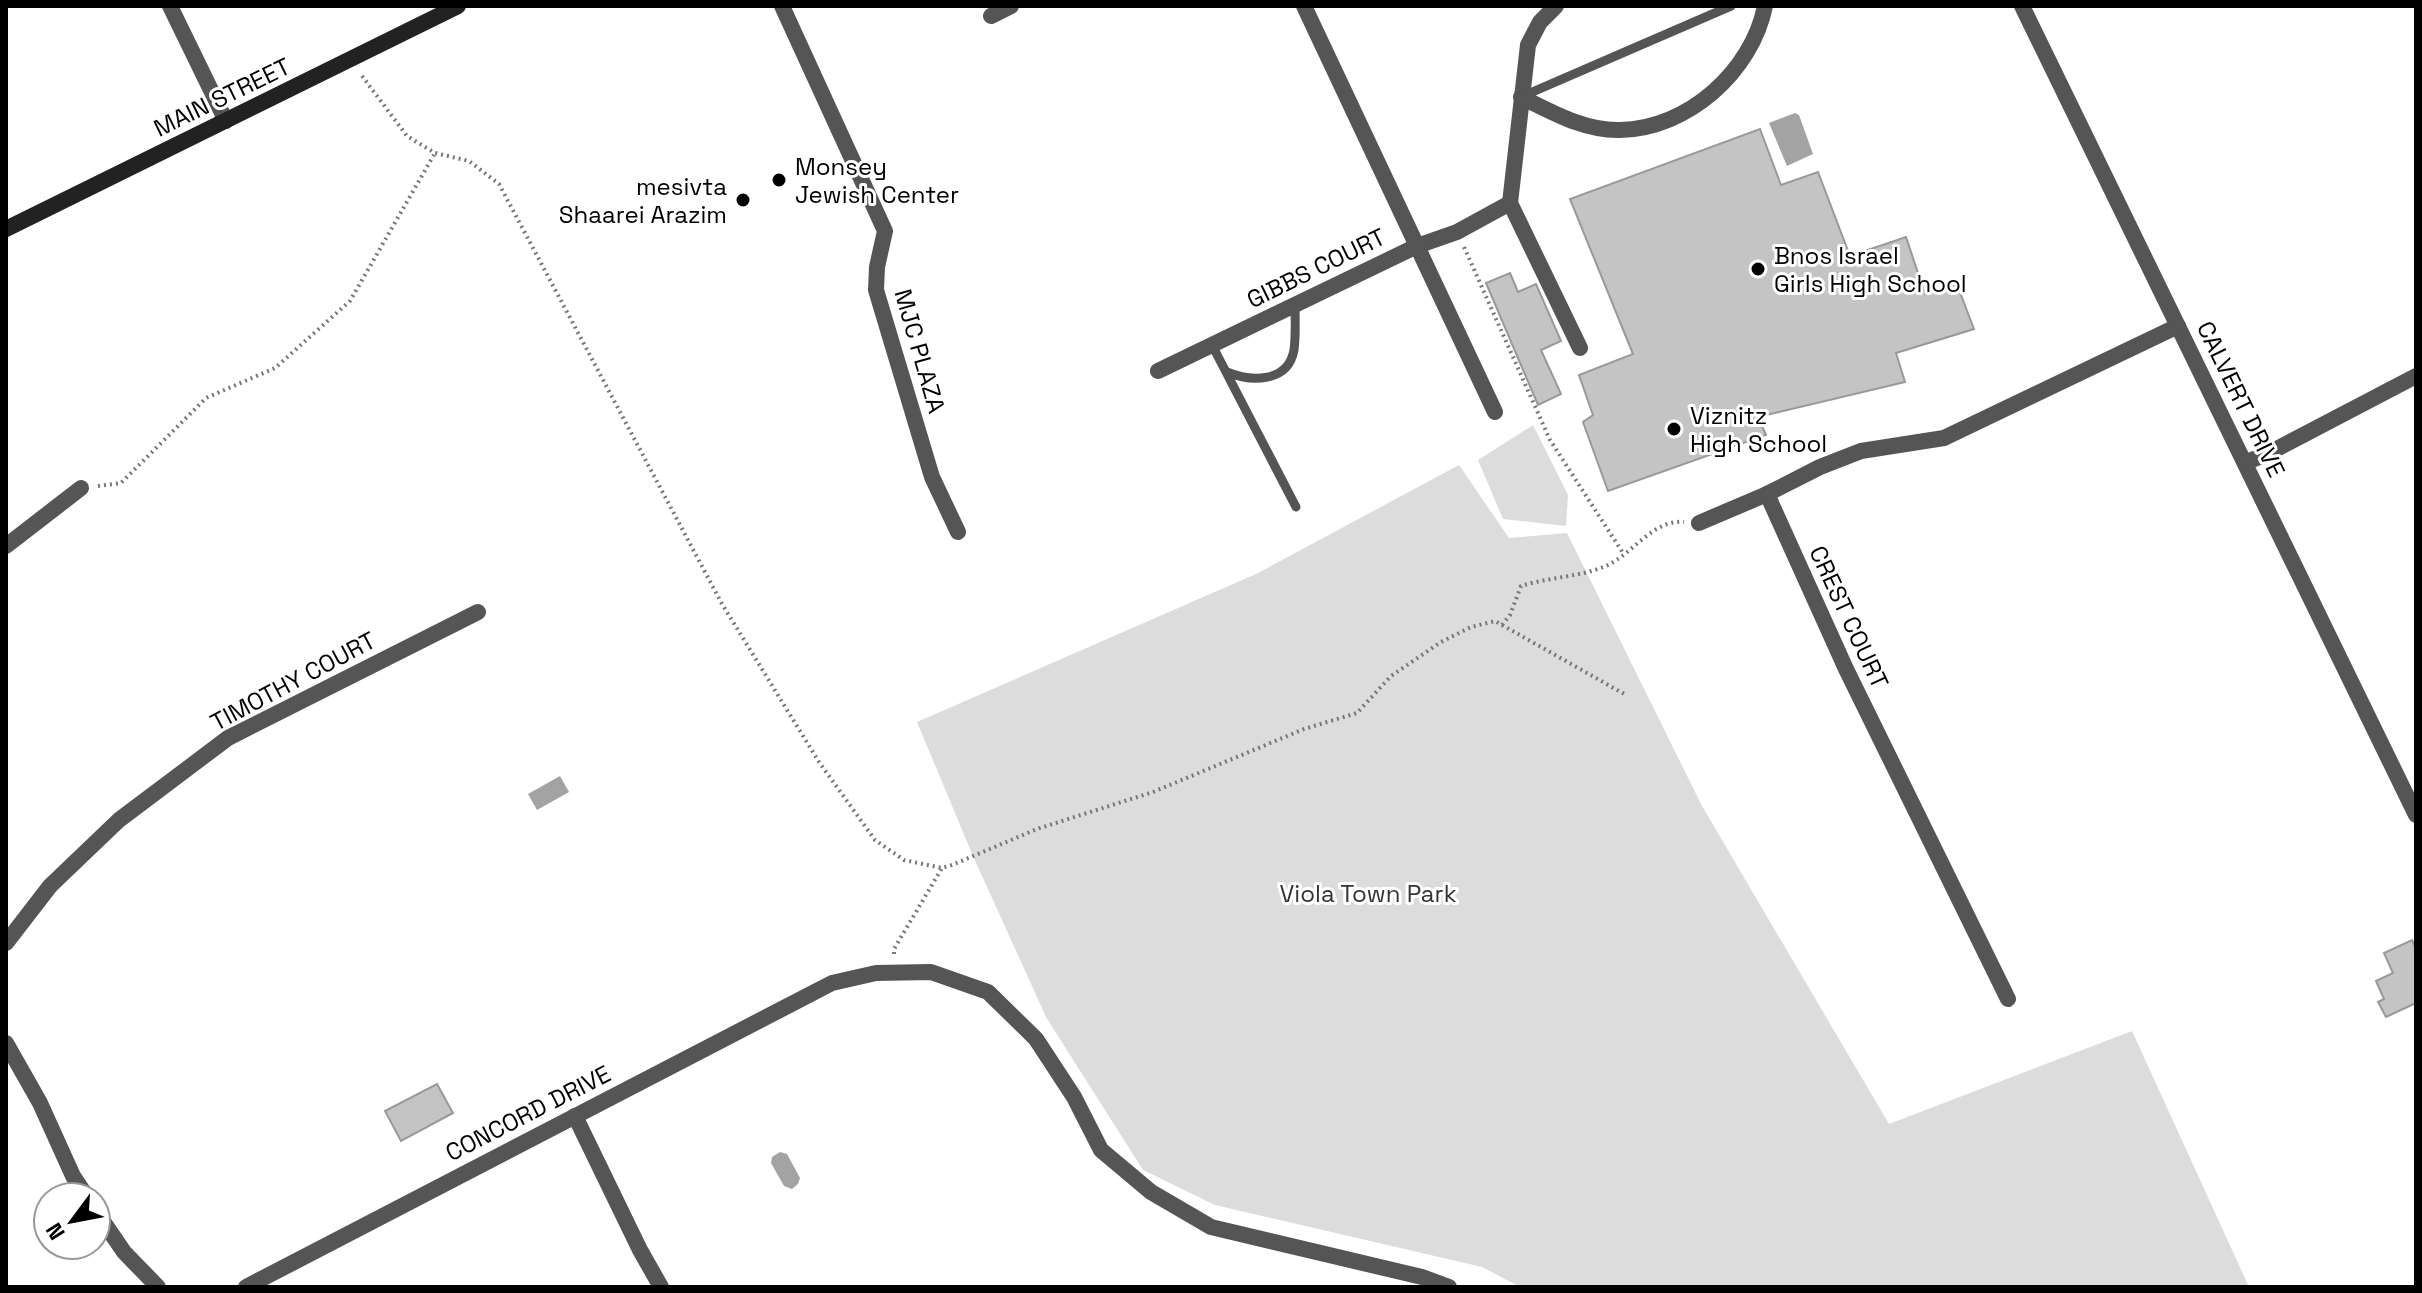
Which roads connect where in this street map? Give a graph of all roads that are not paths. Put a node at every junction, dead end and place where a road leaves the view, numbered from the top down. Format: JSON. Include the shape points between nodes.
{"nodes":[{"id":1,"x":170,"y":6,"type":"edge"},
{"id":2,"x":458,"y":6,"type":"edge"},
{"id":3,"x":782,"y":6,"type":"edge"},
{"id":4,"x":1011,"y":6,"type":"edge"},
{"id":5,"x":1304,"y":6,"type":"edge"},
{"id":6,"x":1556,"y":6,"type":"edge"},
{"id":7,"x":1731,"y":6,"type":"edge"},
{"id":8,"x":1765,"y":6,"type":"edge"},
{"id":9,"x":2022,"y":6,"type":"edge"},
{"id":10,"x":991,"y":16,"type":"dead end"},
{"id":11,"x":1521,"y":97,"type":"junction"},
{"id":12,"x":226,"y":121,"type":"junction"},
{"id":13,"x":1510,"y":203,"type":"junction"},
{"id":14,"x":6,"y":229,"type":"edge"},
{"id":15,"x":1417,"y":246,"type":"junction"},
{"id":16,"x":1295,"y":305,"type":"junction"},
{"id":17,"x":2178,"y":326,"type":"junction"},
{"id":18,"x":1212,"y":345,"type":"junction"},
{"id":19,"x":1580,"y":348,"type":"dead end"},
{"id":20,"x":1158,"y":371,"type":"dead end"},
{"id":21,"x":1227,"y":372,"type":"junction"},
{"id":22,"x":2416,"y":376,"type":"edge"},
{"id":23,"x":1495,"y":412,"type":"dead end"},
{"id":24,"x":2246,"y":462,"type":"junction"},
{"id":25,"x":81,"y":488,"type":"road end"},
{"id":26,"x":1767,"y":494,"type":"junction"},
{"id":27,"x":1296,"y":507,"type":"dead end"},
{"id":28,"x":1699,"y":523,"type":"road end"},
{"id":29,"x":958,"y":532,"type":"dead end"},
{"id":30,"x":6,"y":546,"type":"edge"},
{"id":31,"x":478,"y":612,"type":"dead end"},
{"id":32,"x":2416,"y":815,"type":"edge"},
{"id":33,"x":6,"y":943,"type":"edge"},
{"id":34,"x":2008,"y":999,"type":"dead end"},
{"id":35,"x":6,"y":1043,"type":"edge"},
{"id":36,"x":575,"y":1116,"type":"junction"},
{"id":37,"x":76,"y":1181,"type":"edge"},
{"id":38,"x":112,"y":1234,"type":"edge"},
{"id":39,"x":158,"y":1287,"type":"edge"},
{"id":40,"x":246,"y":1287,"type":"edge"},
{"id":41,"x":661,"y":1287,"type":"edge"},
{"id":42,"x":1449,"y":1287,"type":"edge"}],
"edges":[{"from":1,"to":12,"type":"street"},
{"from":2,"to":12,"type":"main road","name":"MAIN STREET"},
{"from":3,"to":29,"type":"street","name":"MJC PLAZA","via":[[885,231],[876,290],[932,477]]},
{"from":4,"to":10,"type":"street"},
{"from":5,"to":15,"type":"street"},
{"from":6,"to":11,"type":"street","via":[[1528,45]]},
{"from":7,"to":11,"type":"lane"},
{"from":8,"to":11,"type":"street","via":[[1748,54],[1727,79],[1703,101],[1647,126],[1619,131],[1571,122]]},
{"from":9,"to":17,"type":"street","name":"CALVERT DRIVE"},
{"from":11,"to":13,"type":"street"},
{"from":12,"to":14,"type":"main road","name":"MAIN STREET"},
{"from":13,"to":15,"type":"street","via":[[1457,232]]},
{"from":13,"to":19,"type":"street"},
{"from":15,"to":16,"type":"street","name":"GIBBS COURT"},
{"from":15,"to":23,"type":"street","name":"GIBBS COURT"},
{"from":16,"to":18,"type":"street","name":"GIBBS COURT"},
{"from":16,"to":21,"type":"lane","via":[[1294,352],[1288,364],[1264,379]]},
{"from":17,"to":24,"type":"street","name":"CALVERT DRIVE"},
{"from":17,"to":26,"type":"street","via":[[1944,438],[1861,451]]},
{"from":18,"to":20,"type":"street","name":"GIBBS COURT"},
{"from":18,"to":21,"type":"lane"},
{"from":21,"to":27,"type":"lane"},
{"from":22,"to":24,"type":"street"},
{"from":24,"to":32,"type":"street","name":"CALVERT DRIVE"},
{"from":25,"to":30,"type":"street"},
{"from":26,"to":28,"type":"street"},
{"from":26,"to":34,"type":"street","name":"CREST COURT","via":[[1846,669]]},
{"from":31,"to":33,"type":"street","name":"TIMOTHY COURT","via":[[228,738],[119,820],[50,886]]},
{"from":35,"to":37,"type":"street"},
{"from":36,"to":40,"type":"street","name":"CONCORD DRIVE"},
{"from":36,"to":41,"type":"street"},
{"from":36,"to":42,"type":"street","name":"CONCORD DRIVE","via":[[832,983],[876,973],[931,972],[988,992],[1036,1039],[1101,1150],[1151,1192],[1211,1227]]},
{"from":38,"to":39,"type":"street"}]}
